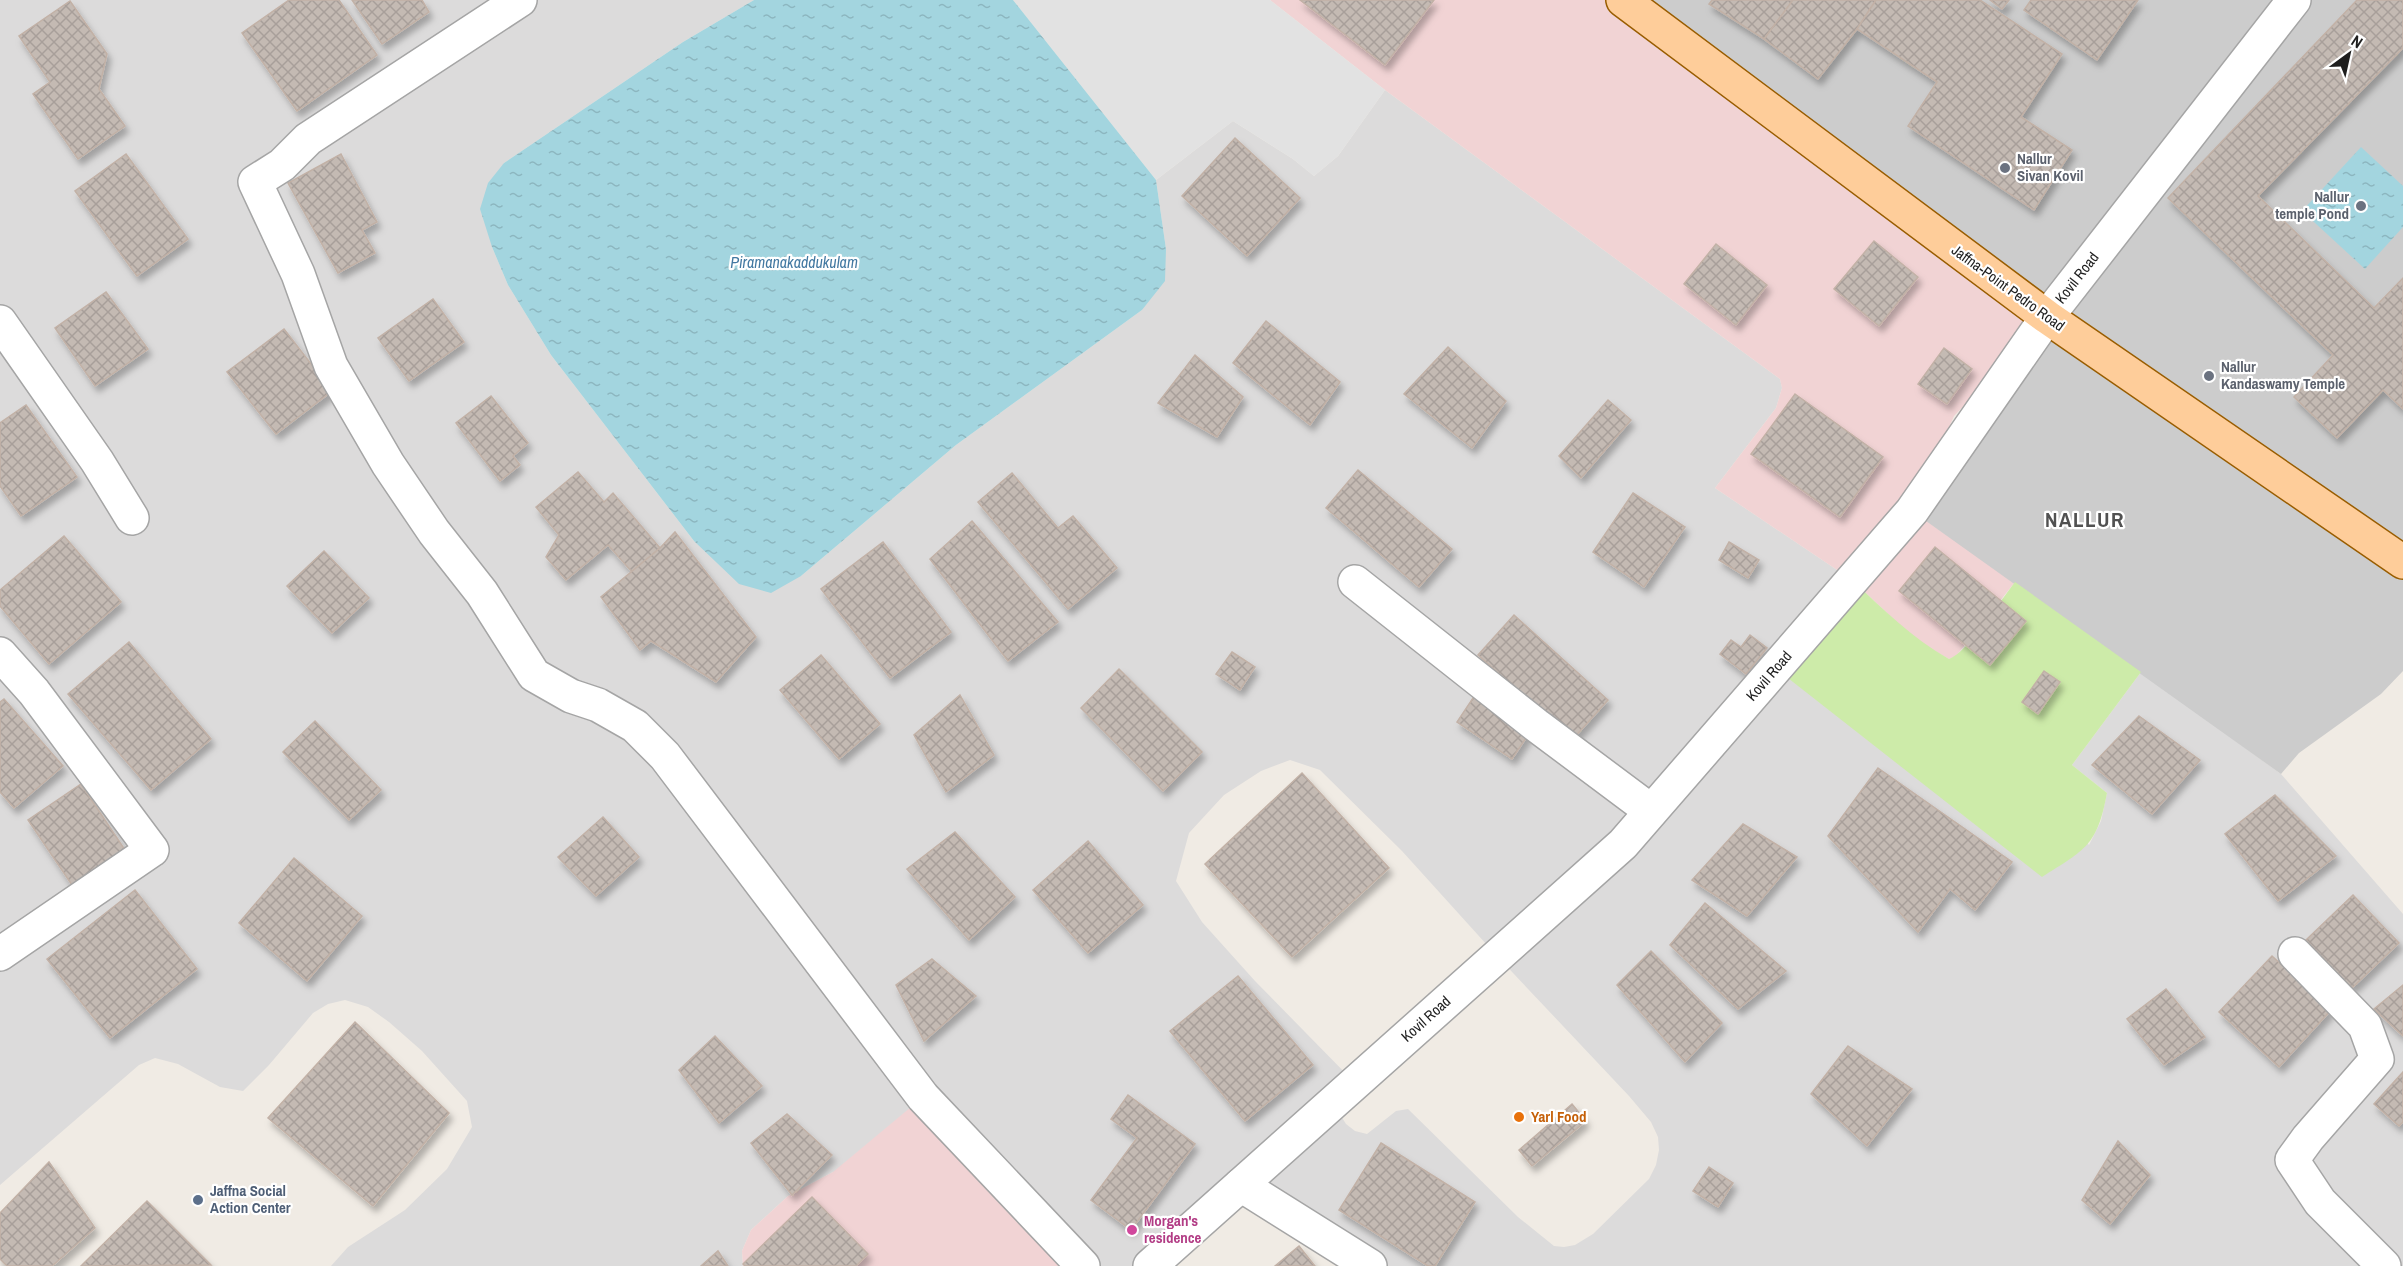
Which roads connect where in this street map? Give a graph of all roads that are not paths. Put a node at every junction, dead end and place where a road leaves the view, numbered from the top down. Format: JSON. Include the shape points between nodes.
{"nodes":[{"id":1,"x":520,"y":0,"type":"edge"},
{"id":2,"x":1623,"y":0,"type":"edge"},
{"id":3,"x":2294,"y":0,"type":"edge"},
{"id":4,"x":2047,"y":317,"type":"junction"},
{"id":5,"x":0,"y":322,"type":"edge"},
{"id":6,"x":132,"y":518,"type":"dead end"},
{"id":7,"x":2403,"y":562,"type":"edge"},
{"id":8,"x":1355,"y":582,"type":"dead end"},
{"id":9,"x":0,"y":654,"type":"edge"},
{"id":10,"x":1651,"y":811,"type":"junction"},
{"id":11,"x":0,"y":954,"type":"edge"},
{"id":12,"x":2295,"y":954,"type":"dead end"},
{"id":13,"x":1241,"y":1185,"type":"junction"},
{"id":14,"x":1083,"y":1266,"type":"edge"},
{"id":15,"x":1150,"y":1266,"type":"edge"},
{"id":16,"x":1370,"y":1266,"type":"edge"},
{"id":17,"x":2384,"y":1266,"type":"edge"}],
"edges":[{"from":1,"to":14,"type":"street","via":[[308,139],[282,165],[255,182],[298,274],[331,366],[388,464],[434,532],[483,593],[534,675],[635,726],[665,756],[923,1097]]},
{"from":2,"to":4,"type":"main road","name":"Jaffna-Point Pedro Road"},
{"from":3,"to":4,"type":"street","name":"Kovil Road"},
{"from":4,"to":7,"type":"main road","name":"Jaffna-Point Pedro Road"},
{"from":4,"to":10,"type":"street","name":"Kovil Road","via":[[1912,511]]},
{"from":5,"to":6,"type":"street"},
{"from":8,"to":10,"type":"street"},
{"from":9,"to":11,"type":"street","via":[[34,692],[152,850]]},
{"from":10,"to":13,"type":"street","name":"Kovil Road","via":[[1623,844]]},
{"from":12,"to":17,"type":"street","via":[[2365,1026],[2377,1059],[2292,1160],[2320,1202]]},
{"from":13,"to":15,"type":"street","name":"Kovil Road"},
{"from":13,"to":16,"type":"street"}]}
